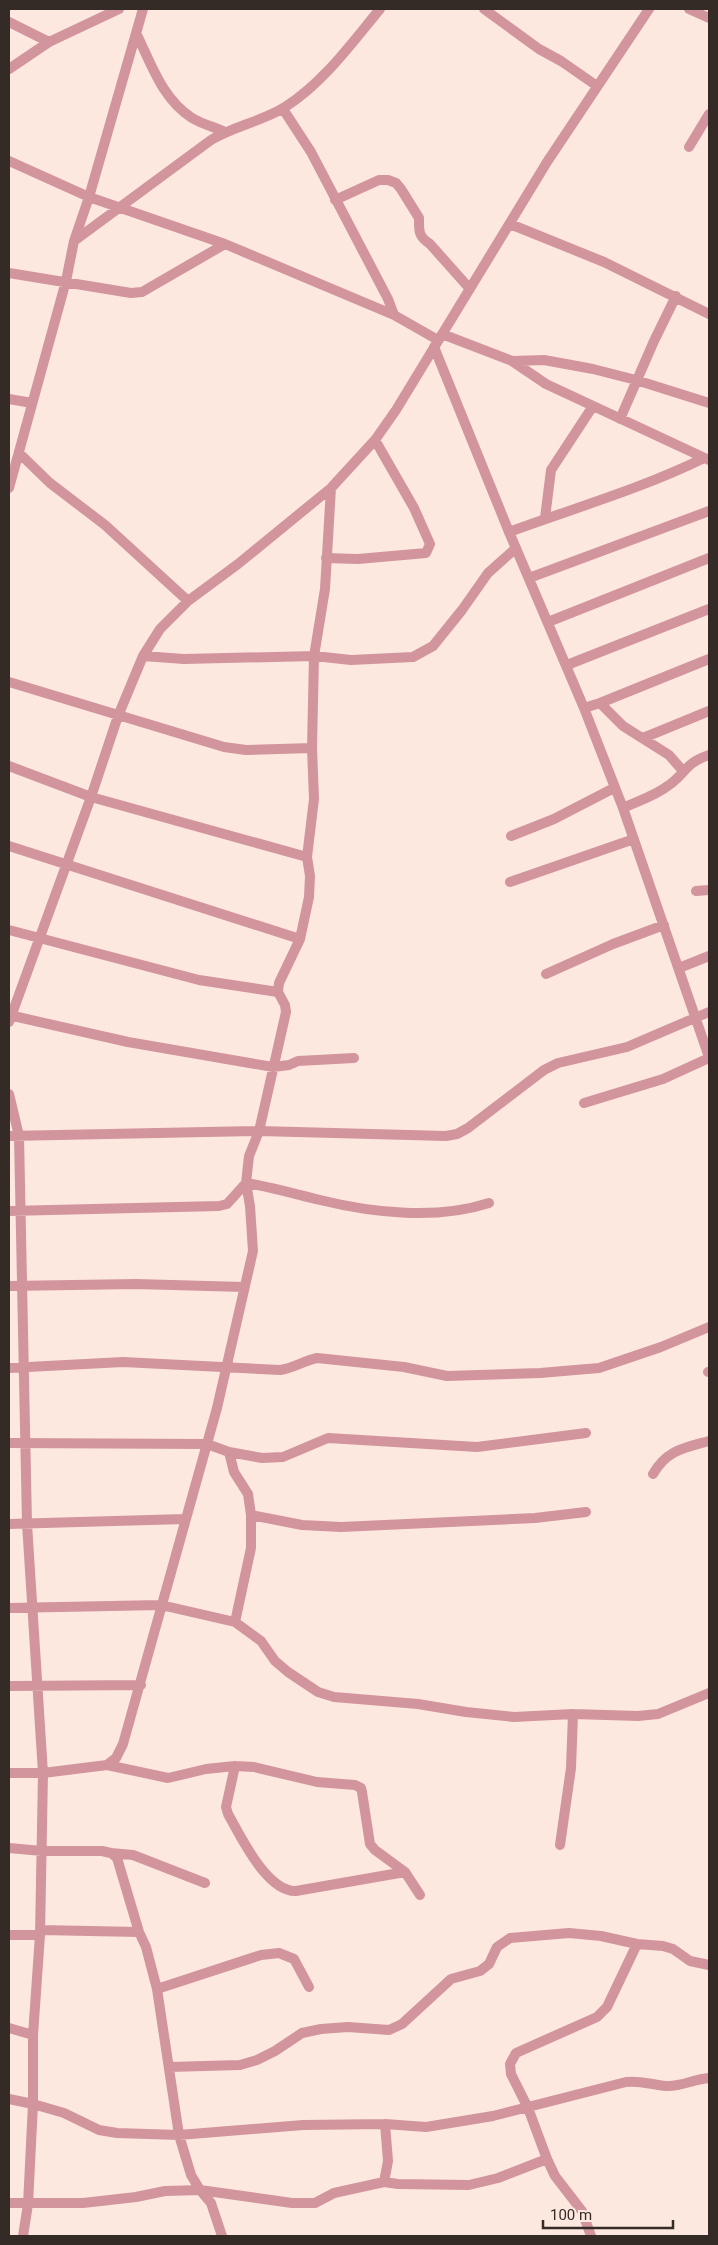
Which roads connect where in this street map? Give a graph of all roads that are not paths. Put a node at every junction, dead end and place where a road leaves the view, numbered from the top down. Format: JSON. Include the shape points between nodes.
{"nodes":[{"id":1,"x":119,"y":9,"type":"edge"},
{"id":2,"x":143,"y":9,"type":"edge"},
{"id":3,"x":380,"y":9,"type":"edge"},
{"id":4,"x":484,"y":9,"type":"edge"},
{"id":5,"x":649,"y":9,"type":"edge"},
{"id":6,"x":689,"y":9,"type":"edge"},
{"id":7,"x":709,"y":18,"type":"edge"},
{"id":8,"x":9,"y":22,"type":"edge"},
{"id":9,"x":136,"y":33,"type":"junction"},
{"id":10,"x":49,"y":42,"type":"junction"},
{"id":11,"x":9,"y":69,"type":"edge"},
{"id":12,"x":597,"y":86,"type":"junction"},
{"id":13,"x":283,"y":109,"type":"junction"},
{"id":14,"x":709,"y":114,"type":"edge"},
{"id":15,"x":224,"y":132,"type":"junction"},
{"id":16,"x":689,"y":147,"type":"dead end"},
{"id":17,"x":9,"y":160,"type":"edge"},
{"id":18,"x":90,"y":197,"type":"junction"},
{"id":19,"x":334,"y":200,"type":"junction"},
{"id":20,"x":121,"y":207,"type":"junction"},
{"id":21,"x":510,"y":224,"type":"junction"},
{"id":22,"x":74,"y":241,"type":"junction"},
{"id":23,"x":225,"y":244,"type":"junction"},
{"id":24,"x":9,"y":273,"type":"edge"},
{"id":25,"x":66,"y":281,"type":"junction"},
{"id":26,"x":470,"y":289,"type":"junction"},
{"id":27,"x":676,"y":296,"type":"junction"},
{"id":28,"x":709,"y":314,"type":"edge"},
{"id":29,"x":394,"y":315,"type":"junction"},
{"id":30,"x":438,"y":340,"type":"junction"},
{"id":31,"x":512,"y":361,"type":"junction"},
{"id":32,"x":636,"y":380,"type":"junction"},
{"id":33,"x":9,"y":399,"type":"edge"},
{"id":34,"x":32,"y":403,"type":"junction"},
{"id":35,"x":709,"y":403,"type":"edge"},
{"id":36,"x":593,"y":406,"type":"junction"},
{"id":37,"x":620,"y":419,"type":"junction"},
{"id":38,"x":375,"y":440,"type":"junction"},
{"id":39,"x":18,"y":453,"type":"junction"},
{"id":40,"x":706,"y":459,"type":"edge"},
{"id":41,"x":11,"y":471,"type":"edge"},
{"id":42,"x":9,"y":488,"type":"edge"},
{"id":43,"x":331,"y":488,"type":"junction"},
{"id":44,"x":709,"y":511,"type":"edge"},
{"id":45,"x":545,"y":518,"type":"junction"},
{"id":46,"x":509,"y":532,"type":"junction"},
{"id":47,"x":516,"y":548,"type":"junction"},
{"id":48,"x":326,"y":558,"type":"junction"},
{"id":49,"x":709,"y":558,"type":"edge"},
{"id":50,"x":529,"y":578,"type":"junction"},
{"id":51,"x":188,"y":600,"type":"junction"},
{"id":52,"x":709,"y":609,"type":"edge"},
{"id":53,"x":548,"y":622,"type":"junction"},
{"id":54,"x":143,"y":656,"type":"junction"},
{"id":55,"x":314,"y":656,"type":"junction"},
{"id":56,"x":709,"y":659,"type":"edge"},
{"id":57,"x":567,"y":665,"type":"junction"},
{"id":58,"x":9,"y":682,"type":"edge"},
{"id":59,"x":600,"y":703,"type":"junction"},
{"id":60,"x":584,"y":708,"type":"junction"},
{"id":61,"x":709,"y":711,"type":"edge"},
{"id":62,"x":118,"y":716,"type":"junction"},
{"id":63,"x":643,"y":738,"type":"junction"},
{"id":64,"x":312,"y":748,"type":"junction"},
{"id":65,"x":708,"y":757,"type":"edge"},
{"id":66,"x":9,"y":766,"type":"edge"},
{"id":67,"x":682,"y":771,"type":"junction"},
{"id":68,"x":614,"y":788,"type":"junction"},
{"id":69,"x":91,"y":797,"type":"junction"},
{"id":70,"x":623,"y":808,"type":"junction"},
{"id":71,"x":511,"y":836,"type":"dead end"},
{"id":72,"x":634,"y":839,"type":"junction"},
{"id":73,"x":9,"y":846,"type":"edge"},
{"id":74,"x":307,"y":857,"type":"junction"},
{"id":75,"x":65,"y":865,"type":"junction"},
{"id":76,"x":510,"y":882,"type":"dead end"},
{"id":77,"x":709,"y":890,"type":"edge"},
{"id":78,"x":696,"y":892,"type":"dead end"},
{"id":79,"x":664,"y":925,"type":"junction"},
{"id":80,"x":9,"y":930,"type":"edge"},
{"id":81,"x":300,"y":939,"type":"junction"},
{"id":82,"x":39,"y":940,"type":"junction"},
{"id":83,"x":709,"y":956,"type":"edge"},
{"id":84,"x":679,"y":968,"type":"junction"},
{"id":85,"x":546,"y":974,"type":"dead end"},
{"id":86,"x":278,"y":992,"type":"junction"},
{"id":87,"x":709,"y":1012,"type":"edge"},
{"id":88,"x":696,"y":1017,"type":"junction"},
{"id":89,"x":10,"y":1018,"type":"edge"},
{"id":90,"x":354,"y":1058,"type":"dead end"},
{"id":91,"x":709,"y":1058,"type":"edge"},
{"id":92,"x":274,"y":1067,"type":"junction"},
{"id":93,"x":9,"y":1094,"type":"edge"},
{"id":94,"x":584,"y":1103,"type":"dead end"},
{"id":95,"x":259,"y":1131,"type":"junction"},
{"id":96,"x":14,"y":1136,"type":"edge"},
{"id":97,"x":246,"y":1183,"type":"junction"},
{"id":98,"x":489,"y":1203,"type":"dead end"},
{"id":99,"x":9,"y":1212,"type":"edge"},
{"id":100,"x":21,"y":1212,"type":"junction"},
{"id":101,"x":9,"y":1286,"type":"edge"},
{"id":102,"x":21,"y":1286,"type":"junction"},
{"id":103,"x":244,"y":1287,"type":"junction"},
{"id":104,"x":709,"y":1327,"type":"edge"},
{"id":105,"x":226,"y":1366,"type":"junction"},
{"id":106,"x":9,"y":1368,"type":"edge"},
{"id":107,"x":24,"y":1368,"type":"junction"},
{"id":108,"x":586,"y":1433,"type":"dead end"},
{"id":109,"x":709,"y":1441,"type":"edge"},
{"id":110,"x":9,"y":1443,"type":"edge"},
{"id":111,"x":26,"y":1444,"type":"junction"},
{"id":112,"x":207,"y":1444,"type":"junction"},
{"id":113,"x":229,"y":1452,"type":"junction"},
{"id":114,"x":653,"y":1474,"type":"dead end"},
{"id":115,"x":586,"y":1512,"type":"dead end"},
{"id":116,"x":251,"y":1516,"type":"junction"},
{"id":117,"x":185,"y":1519,"type":"junction"},
{"id":118,"x":9,"y":1524,"type":"edge"},
{"id":119,"x":27,"y":1524,"type":"junction"},
{"id":120,"x":161,"y":1605,"type":"junction"},
{"id":121,"x":31,"y":1606,"type":"junction"},
{"id":122,"x":9,"y":1608,"type":"edge"},
{"id":123,"x":235,"y":1622,"type":"junction"},
{"id":124,"x":141,"y":1685,"type":"junction"},
{"id":125,"x":9,"y":1686,"type":"edge"},
{"id":126,"x":38,"y":1686,"type":"junction"},
{"id":127,"x":709,"y":1693,"type":"edge"},
{"id":128,"x":573,"y":1714,"type":"junction"},
{"id":129,"x":108,"y":1765,"type":"junction"},
{"id":130,"x":235,"y":1766,"type":"junction"},
{"id":131,"x":9,"y":1773,"type":"edge"},
{"id":132,"x":43,"y":1774,"type":"junction"},
{"id":133,"x":560,"y":1845,"type":"dead end"},
{"id":134,"x":9,"y":1848,"type":"edge"},
{"id":135,"x":42,"y":1851,"type":"junction"},
{"id":136,"x":111,"y":1853,"type":"junction"},
{"id":137,"x":404,"y":1872,"type":"junction"},
{"id":138,"x":205,"y":1883,"type":"dead end"},
{"id":139,"x":420,"y":1895,"type":"dead end"},
{"id":140,"x":139,"y":1932,"type":"junction"},
{"id":141,"x":40,"y":1933,"type":"junction"},
{"id":142,"x":9,"y":1935,"type":"edge"},
{"id":143,"x":637,"y":1944,"type":"junction"},
{"id":144,"x":709,"y":1965,"type":"edge"},
{"id":145,"x":310,"y":1987,"type":"dead end"},
{"id":146,"x":157,"y":1989,"type":"junction"},
{"id":147,"x":9,"y":2028,"type":"edge"},
{"id":148,"x":33,"y":2035,"type":"junction"},
{"id":149,"x":169,"y":2067,"type":"junction"},
{"id":150,"x":709,"y":2078,"type":"edge"},
{"id":151,"x":9,"y":2100,"type":"edge"},
{"id":152,"x":33,"y":2104,"type":"junction"},
{"id":153,"x":528,"y":2108,"type":"junction"},
{"id":154,"x":385,"y":2124,"type":"junction"},
{"id":155,"x":178,"y":2136,"type":"junction"},
{"id":156,"x":546,"y":2159,"type":"junction"},
{"id":157,"x":384,"y":2182,"type":"junction"},
{"id":158,"x":200,"y":2190,"type":"junction"},
{"id":159,"x":9,"y":2203,"type":"edge"},
{"id":160,"x":28,"y":2204,"type":"junction"},
{"id":161,"x":23,"y":2236,"type":"edge"},
{"id":162,"x":222,"y":2236,"type":"edge"},
{"id":163,"x":591,"y":2236,"type":"edge"}],
"edges":[{"from":1,"to":10,"type":"street"},
{"from":2,"to":9,"type":"street"},
{"from":3,"to":13,"type":"street","via":[[312,88]]},
{"from":4,"to":12,"type":"street"},
{"from":5,"to":12,"type":"street"},
{"from":6,"to":7,"type":"street"},
{"from":8,"to":10,"type":"street"},
{"from":9,"to":15,"type":"street","via":[[174,104],[193,118]]},
{"from":9,"to":18,"type":"street"},
{"from":10,"to":11,"type":"street"},
{"from":12,"to":21,"type":"street"},
{"from":13,"to":15,"type":"street"},
{"from":13,"to":19,"type":"street","via":[[311,152]]},
{"from":14,"to":16,"type":"street"},
{"from":15,"to":20,"type":"street"},
{"from":17,"to":18,"type":"street"},
{"from":18,"to":20,"type":"street"},
{"from":18,"to":22,"type":"street"},
{"from":19,"to":26,"type":"street","via":[[379,180],[396,183],[419,218],[418,228],[423,239]]},
{"from":19,"to":29,"type":"street"},
{"from":20,"to":22,"type":"street"},
{"from":20,"to":23,"type":"street"},
{"from":21,"to":26,"type":"street"},
{"from":21,"to":27,"type":"street","via":[[604,262]]},
{"from":22,"to":25,"type":"street"},
{"from":23,"to":25,"type":"street","via":[[142,292],[131,293]]},
{"from":23,"to":29,"type":"street"},
{"from":24,"to":25,"type":"street"},
{"from":25,"to":34,"type":"street"},
{"from":26,"to":30,"type":"street"},
{"from":27,"to":28,"type":"street"},
{"from":27,"to":32,"type":"street"},
{"from":29,"to":30,"type":"street"},
{"from":30,"to":31,"type":"street"},
{"from":30,"to":38,"type":"street"},
{"from":30,"to":46,"type":"street"},
{"from":31,"to":32,"type":"street","via":[[544,360]]},
{"from":31,"to":36,"type":"street","via":[[546,384]]},
{"from":32,"to":35,"type":"street"},
{"from":32,"to":37,"type":"street"},
{"from":33,"to":34,"type":"street"},
{"from":34,"to":39,"type":"street"},
{"from":36,"to":37,"type":"street"},
{"from":36,"to":45,"type":"street","via":[[551,470]]},
{"from":37,"to":40,"type":"street"},
{"from":38,"to":43,"type":"street"},
{"from":38,"to":48,"type":"street","via":[[414,508],[430,544],[429,549],[426,553],[358,559]]},
{"from":39,"to":41,"type":"street"},
{"from":39,"to":51,"type":"street"},
{"from":40,"to":45,"type":"street","via":[[631,490]]},
{"from":41,"to":42,"type":"street"},
{"from":43,"to":48,"type":"street"},
{"from":43,"to":51,"type":"street"},
{"from":44,"to":50,"type":"street"},
{"from":45,"to":46,"type":"street"},
{"from":46,"to":47,"type":"street"},
{"from":47,"to":50,"type":"street"},
{"from":47,"to":55,"type":"street","via":[[488,573],[433,646],[413,657],[351,660]]},
{"from":48,"to":55,"type":"street"},
{"from":49,"to":53,"type":"street"},
{"from":50,"to":53,"type":"street"},
{"from":51,"to":54,"type":"street","via":[[160,629]]},
{"from":52,"to":57,"type":"street"},
{"from":53,"to":57,"type":"street"},
{"from":54,"to":55,"type":"street","via":[[184,659]]},
{"from":54,"to":62,"type":"street"},
{"from":55,"to":64,"type":"street"},
{"from":56,"to":59,"type":"street"},
{"from":57,"to":60,"type":"street"},
{"from":58,"to":62,"type":"street"},
{"from":59,"to":60,"type":"street"},
{"from":59,"to":63,"type":"street","via":[[623,726]]},
{"from":60,"to":68,"type":"street"},
{"from":61,"to":63,"type":"street"},
{"from":62,"to":64,"type":"street","via":[[224,747],[246,750]]},
{"from":62,"to":69,"type":"street"},
{"from":63,"to":67,"type":"street","via":[[669,755]]},
{"from":64,"to":74,"type":"street","via":[[314,799]]},
{"from":65,"to":67,"type":"street"},
{"from":66,"to":69,"type":"street"},
{"from":67,"to":70,"type":"street","via":[[667,787]]},
{"from":68,"to":70,"type":"street"},
{"from":68,"to":71,"type":"street","via":[[554,819]]},
{"from":69,"to":74,"type":"street"},
{"from":69,"to":75,"type":"street"},
{"from":70,"to":72,"type":"street"},
{"from":72,"to":76,"type":"street"},
{"from":72,"to":79,"type":"street"},
{"from":73,"to":75,"type":"street"},
{"from":74,"to":81,"type":"street","via":[[309,897]]},
{"from":75,"to":81,"type":"street"},
{"from":75,"to":82,"type":"street"},
{"from":77,"to":78,"type":"street"},
{"from":79,"to":84,"type":"street"},
{"from":79,"to":85,"type":"street"},
{"from":80,"to":82,"type":"street"},
{"from":81,"to":86,"type":"street"},
{"from":82,"to":86,"type":"street","via":[[200,980]]},
{"from":82,"to":89,"type":"street"},
{"from":83,"to":84,"type":"street"},
{"from":84,"to":88,"type":"street"},
{"from":86,"to":92,"type":"street","via":[[286,1012]]},
{"from":87,"to":88,"type":"street"},
{"from":88,"to":91,"type":"street"},
{"from":88,"to":95,"type":"street","via":[[627,1047],[558,1063],[457,1134]]},
{"from":89,"to":92,"type":"street"},
{"from":90,"to":92,"type":"street","via":[[298,1061]]},
{"from":91,"to":94,"type":"street","via":[[663,1079]]},
{"from":92,"to":95,"type":"street"},
{"from":93,"to":96,"type":"street"},
{"from":95,"to":96,"type":"street"},
{"from":95,"to":97,"type":"street","via":[[249,1156]]},
{"from":96,"to":100,"type":"street"},
{"from":97,"to":98,"type":"street","via":[[378,1210],[469,1210]]},
{"from":97,"to":100,"type":"street","via":[[232,1200],[219,1206]]},
{"from":97,"to":103,"type":"street","via":[[253,1251]]},
{"from":99,"to":100,"type":"street"},
{"from":100,"to":102,"type":"street"},
{"from":101,"to":102,"type":"street"},
{"from":102,"to":103,"type":"street","via":[[136,1284]]},
{"from":102,"to":107,"type":"street"},
{"from":103,"to":105,"type":"street"},
{"from":104,"to":105,"type":"street","via":[[599,1368],[540,1373],[447,1376],[404,1367],[317,1358],[280,1370]]},
{"from":105,"to":107,"type":"street","via":[[122,1362]]},
{"from":105,"to":112,"type":"street"},
{"from":106,"to":107,"type":"street"},
{"from":107,"to":111,"type":"street"},
{"from":108,"to":113,"type":"street","via":[[477,1447],[328,1438],[283,1457],[262,1458]]},
{"from":109,"to":114,"type":"street","via":[[680,1449],[661,1461]]},
{"from":110,"to":111,"type":"street"},
{"from":111,"to":112,"type":"street"},
{"from":111,"to":119,"type":"street"},
{"from":112,"to":113,"type":"street"},
{"from":112,"to":117,"type":"street"},
{"from":113,"to":116,"type":"street","via":[[234,1472],[248,1494]]},
{"from":115,"to":116,"type":"street","via":[[535,1518],[341,1527],[302,1525]]},
{"from":116,"to":123,"type":"street","via":[[251,1548]]},
{"from":117,"to":119,"type":"street"},
{"from":117,"to":120,"type":"street"},
{"from":118,"to":119,"type":"street"},
{"from":119,"to":121,"type":"street"},
{"from":120,"to":121,"type":"street"},
{"from":120,"to":123,"type":"street"},
{"from":120,"to":124,"type":"street"},
{"from":121,"to":122,"type":"street"},
{"from":121,"to":126,"type":"street"},
{"from":123,"to":128,"type":"street","via":[[261,1641],[275,1661],[288,1672],[318,1692],[334,1697],[514,1717]]},
{"from":124,"to":126,"type":"street"},
{"from":124,"to":129,"type":"street","via":[[123,1744]]},
{"from":125,"to":126,"type":"street"},
{"from":126,"to":132,"type":"street"},
{"from":127,"to":128,"type":"street","via":[[658,1714]]},
{"from":128,"to":133,"type":"street","via":[[571,1768]]},
{"from":129,"to":130,"type":"street","via":[[168,1778],[206,1768]]},
{"from":129,"to":132,"type":"street"},
{"from":130,"to":137,"type":"street","via":[[361,1788],[370,1844]]},
{"from":130,"to":137,"type":"street","via":[[226,1807],[228,1814],[260,1868],[284,1890],[296,1891]]},
{"from":131,"to":132,"type":"street"},
{"from":132,"to":135,"type":"street"},
{"from":134,"to":135,"type":"street"},
{"from":135,"to":136,"type":"street"},
{"from":135,"to":141,"type":"street"},
{"from":136,"to":138,"type":"street","via":[[132,1855]]},
{"from":136,"to":140,"type":"street","via":[[118,1858]]},
{"from":137,"to":139,"type":"street"},
{"from":140,"to":141,"type":"street"},
{"from":140,"to":146,"type":"street"},
{"from":141,"to":142,"type":"street"},
{"from":141,"to":148,"type":"street"},
{"from":143,"to":144,"type":"street","via":[[663,1946],[690,1960]]},
{"from":143,"to":149,"type":"street","via":[[569,1933],[510,1938],[497,1946],[489,1964],[480,1971],[450,1978],[402,2024],[389,2030],[321,2029],[302,2033],[275,2051],[240,2065]]},
{"from":143,"to":153,"type":"street","via":[[608,2007],[597,2017],[516,2054],[510,2064],[512,2074]]},
{"from":145,"to":146,"type":"street","via":[[294,1959],[279,1953]]},
{"from":146,"to":149,"type":"street"},
{"from":147,"to":148,"type":"street"},
{"from":148,"to":152,"type":"street"},
{"from":149,"to":155,"type":"street"},
{"from":150,"to":153,"type":"street","via":[[681,2086],[638,2080]]},
{"from":151,"to":152,"type":"street"},
{"from":152,"to":155,"type":"street","via":[[64,2113],[99,2130]]},
{"from":152,"to":160,"type":"street"},
{"from":153,"to":154,"type":"street","via":[[426,2127]]},
{"from":153,"to":156,"type":"street"},
{"from":154,"to":155,"type":"street","via":[[303,2125]]},
{"from":154,"to":157,"type":"street","via":[[388,2161]]},
{"from":155,"to":158,"type":"street","via":[[191,2175]]},
{"from":156,"to":157,"type":"street","via":[[498,2178],[469,2185]]},
{"from":156,"to":163,"type":"street","via":[[582,2211]]},
{"from":157,"to":158,"type":"street","via":[[334,2193],[314,2203]]},
{"from":158,"to":160,"type":"street","via":[[165,2191],[84,2203]]},
{"from":158,"to":162,"type":"street","via":[[211,2203]]},
{"from":159,"to":160,"type":"street"},
{"from":160,"to":161,"type":"street"}]}
